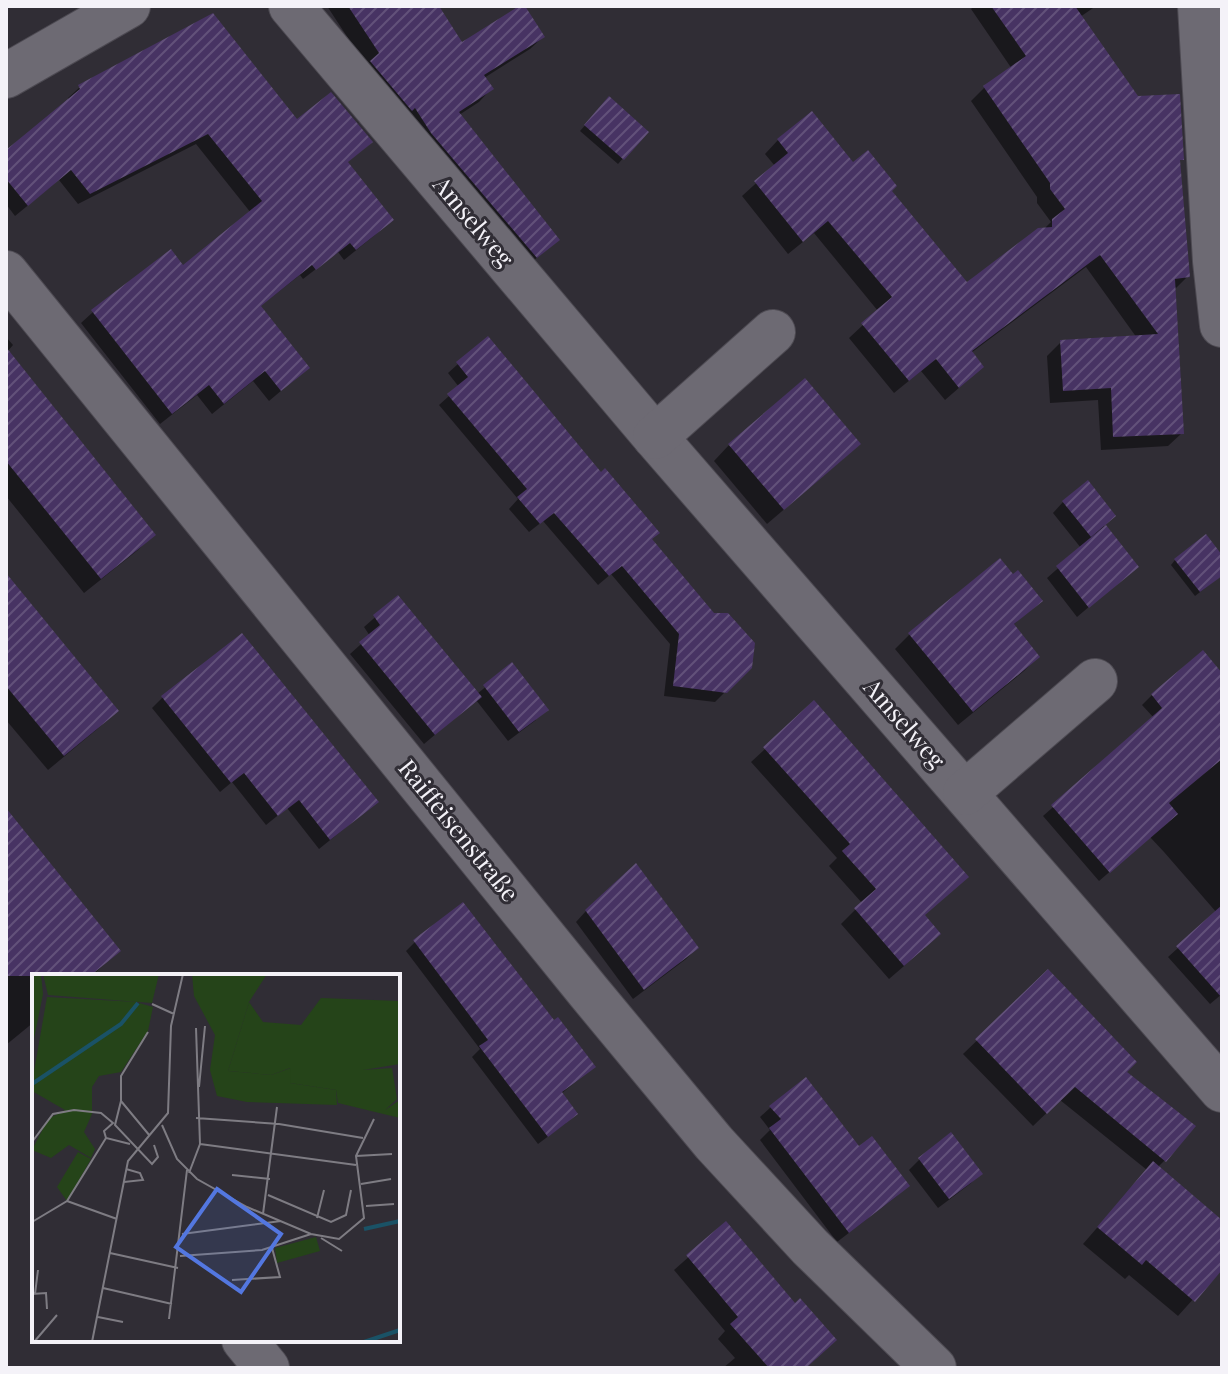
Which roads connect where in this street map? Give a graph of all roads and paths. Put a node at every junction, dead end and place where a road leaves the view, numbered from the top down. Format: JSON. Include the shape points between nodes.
{"nodes":[{"id":1,"x":128,"y":6,"type":"edge"},
{"id":2,"x":291,"y":6,"type":"edge"},
{"id":3,"x":1200,"y":6,"type":"edge"},
{"id":4,"x":6,"y":76,"type":"edge"},
{"id":5,"x":6,"y":273,"type":"edge"},
{"id":6,"x":1222,"y":325,"type":"edge"},
{"id":7,"x":773,"y":332,"type":"dead end"},
{"id":8,"x":655,"y":437,"type":"junction"},
{"id":9,"x":1095,"y":681,"type":"dead end"},
{"id":10,"x":965,"y":793,"type":"junction"},
{"id":11,"x":1222,"y":1090,"type":"edge"},
{"id":12,"x":246,"y":1342,"type":"edge"},
{"id":13,"x":267,"y":1368,"type":"edge"},
{"id":14,"x":934,"y":1368,"type":"edge"}],
"edges":[{"from":1,"to":4,"type":"street"},
{"from":2,"to":8,"type":"street","name":"Amselweg"},
{"from":3,"to":6,"type":"street"},
{"from":5,"to":14,"type":"street","name":"Raiffeisenstraße","via":[[714,1143],[810,1247]]},
{"from":7,"to":8,"type":"street"},
{"from":8,"to":10,"type":"street","name":"Amselweg"},
{"from":9,"to":10,"type":"street"},
{"from":10,"to":11,"type":"street","name":"Amselweg"},
{"from":12,"to":13,"type":"street"}]}
